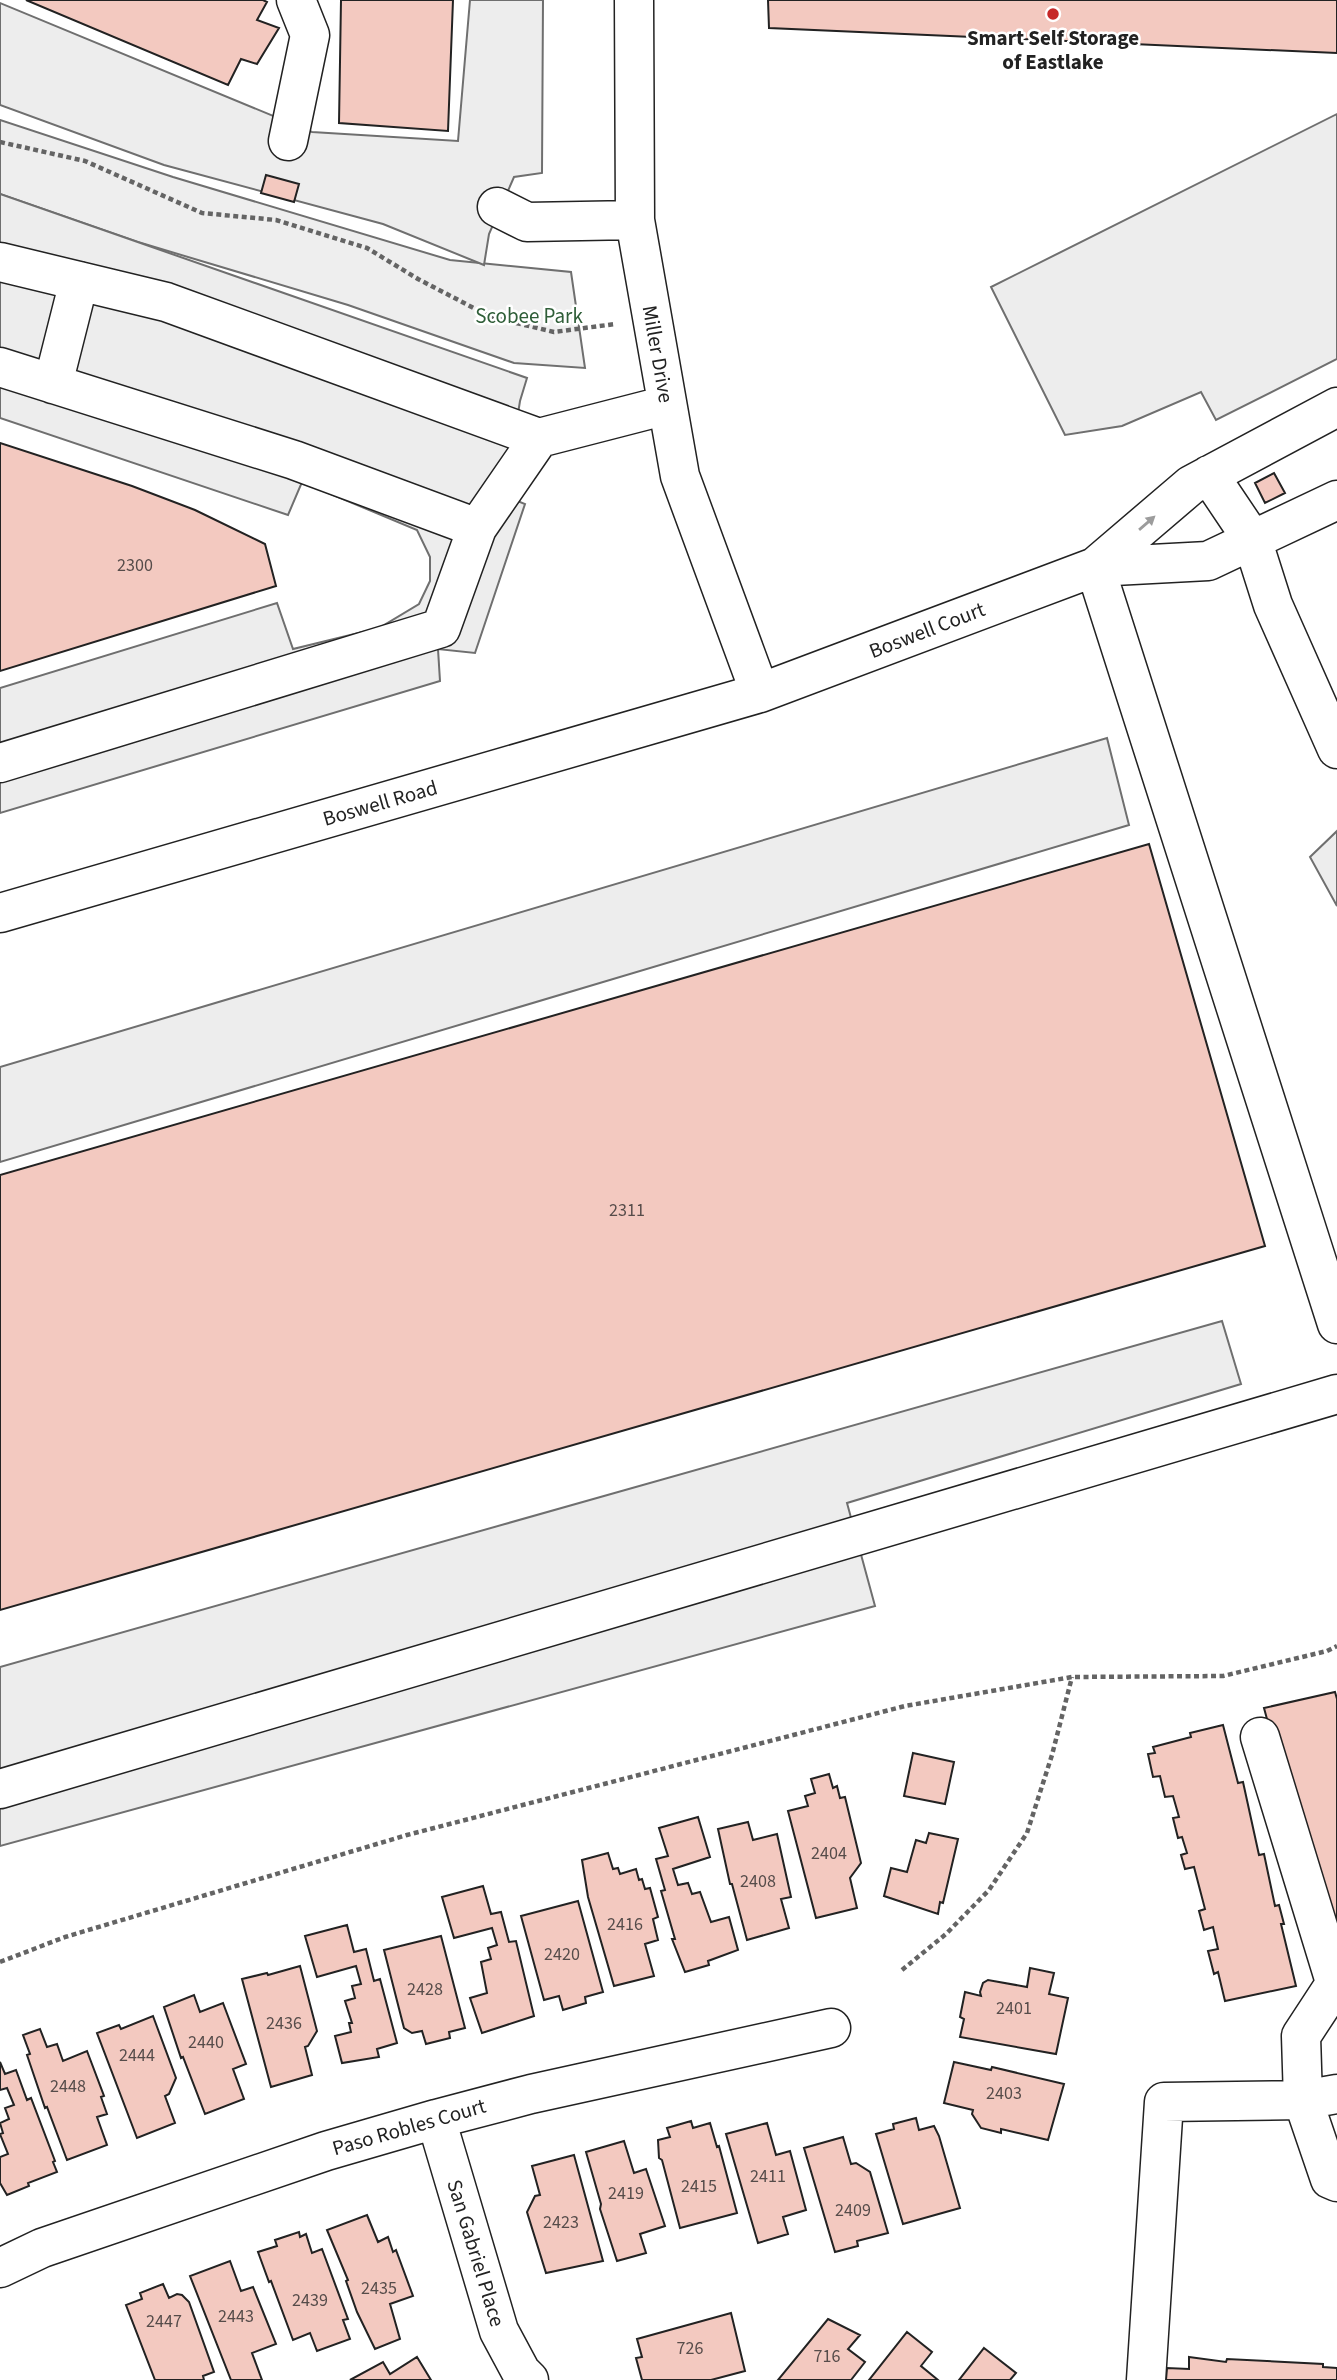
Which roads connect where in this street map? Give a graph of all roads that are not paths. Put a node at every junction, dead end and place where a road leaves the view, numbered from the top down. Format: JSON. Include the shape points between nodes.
{"nodes":[{"id":1,"x":296,"y":0,"type":"edge"},
{"id":2,"x":634,"y":0,"type":"edge"},
{"id":3,"x":288,"y":141,"type":"dead end"},
{"id":4,"x":497,"y":207,"type":"dead end"},
{"id":5,"x":635,"y":220,"type":"junction"},
{"id":6,"x":0,"y":262,"type":"edge"},
{"id":7,"x":79,"y":281,"type":"junction"},
{"id":8,"x":0,"y":367,"type":"edge"},
{"id":9,"x":53,"y":384,"type":"junction"},
{"id":10,"x":667,"y":405,"type":"junction"},
{"id":11,"x":1337,"y":407,"type":"edge"},
{"id":12,"x":540,"y":438,"type":"junction"},
{"id":13,"x":1209,"y":475,"type":"junction"},
{"id":14,"x":1337,"y":500,"type":"edge"},
{"id":15,"x":477,"y":528,"type":"junction"},
{"id":16,"x":1252,"y":539,"type":"junction"},
{"id":17,"x":1095,"y":567,"type":"junction"},
{"id":18,"x":760,"y":693,"type":"junction"},
{"id":19,"x":1337,"y":749,"type":"edge"},
{"id":20,"x":0,"y":763,"type":"edge"},
{"id":21,"x":0,"y":913,"type":"edge"},
{"id":22,"x":1337,"y":1324,"type":"edge"},
{"id":23,"x":1337,"y":1394,"type":"edge"},
{"id":24,"x":1260,"y":1737,"type":"dead end"},
{"id":25,"x":0,"y":1789,"type":"edge"},
{"id":26,"x":1336,"y":1982,"type":"edge"},
{"id":27,"x":831,"y":2028,"type":"dead end"},
{"id":28,"x":1320,"y":2097,"type":"edge"},
{"id":29,"x":436,"y":2119,"type":"junction"},
{"id":30,"x":1337,"y":2182,"type":"edge"},
{"id":31,"x":0,"y":2268,"type":"edge"},
{"id":32,"x":529,"y":2380,"type":"edge"},
{"id":33,"x":1146,"y":2380,"type":"edge"}],
"edges":[{"from":1,"to":3,"type":"street","via":[[310,35]]},
{"from":2,"to":5,"type":"street","name":"Miller Drive"},
{"from":4,"to":5,"type":"street","via":[[527,222]]},
{"from":5,"to":10,"type":"street","name":"Miller Drive"},
{"from":6,"to":7,"type":"street"},
{"from":7,"to":9,"type":"street"},
{"from":7,"to":12,"type":"street","via":[[166,302]]},
{"from":8,"to":9,"type":"street"},
{"from":9,"to":15,"type":"street","via":[[294,460]]},
{"from":10,"to":12,"type":"street"},
{"from":10,"to":18,"type":"street","name":"Miller Drive","via":[[680,476]]},
{"from":11,"to":13,"type":"street"},
{"from":12,"to":15,"type":"street"},
{"from":13,"to":16,"type":"street"},
{"from":17,"to":13,"type":"street","one_way":true,"via":[[1191,485]]},
{"from":14,"to":16,"type":"street"},
{"from":15,"to":20,"type":"street","via":[[441,628]]},
{"from":16,"to":17,"type":"street","via":[[1208,561]]},
{"from":16,"to":19,"type":"street","via":[[1273,605]]},
{"from":17,"to":18,"type":"street","name":"Boswell Court"},
{"from":17,"to":22,"type":"street"},
{"from":18,"to":21,"type":"street","name":"Boswell Road"},
{"from":23,"to":25,"type":"street"},
{"from":24,"to":26,"type":"street"},
{"from":26,"to":28,"type":"street","via":[[1301,2036]]},
{"from":27,"to":29,"type":"street","name":"Paso Robles Court"},
{"from":28,"to":30,"type":"street","via":[[1331,2179]]},
{"from":28,"to":33,"type":"street","via":[[1164,2102]]},
{"from":29,"to":31,"type":"street","name":"Paso Robles Court","via":[[314,2155],[42,2248]]},
{"from":29,"to":32,"type":"street","name":"San Gabriel Place","via":[[499,2331]]}]}
